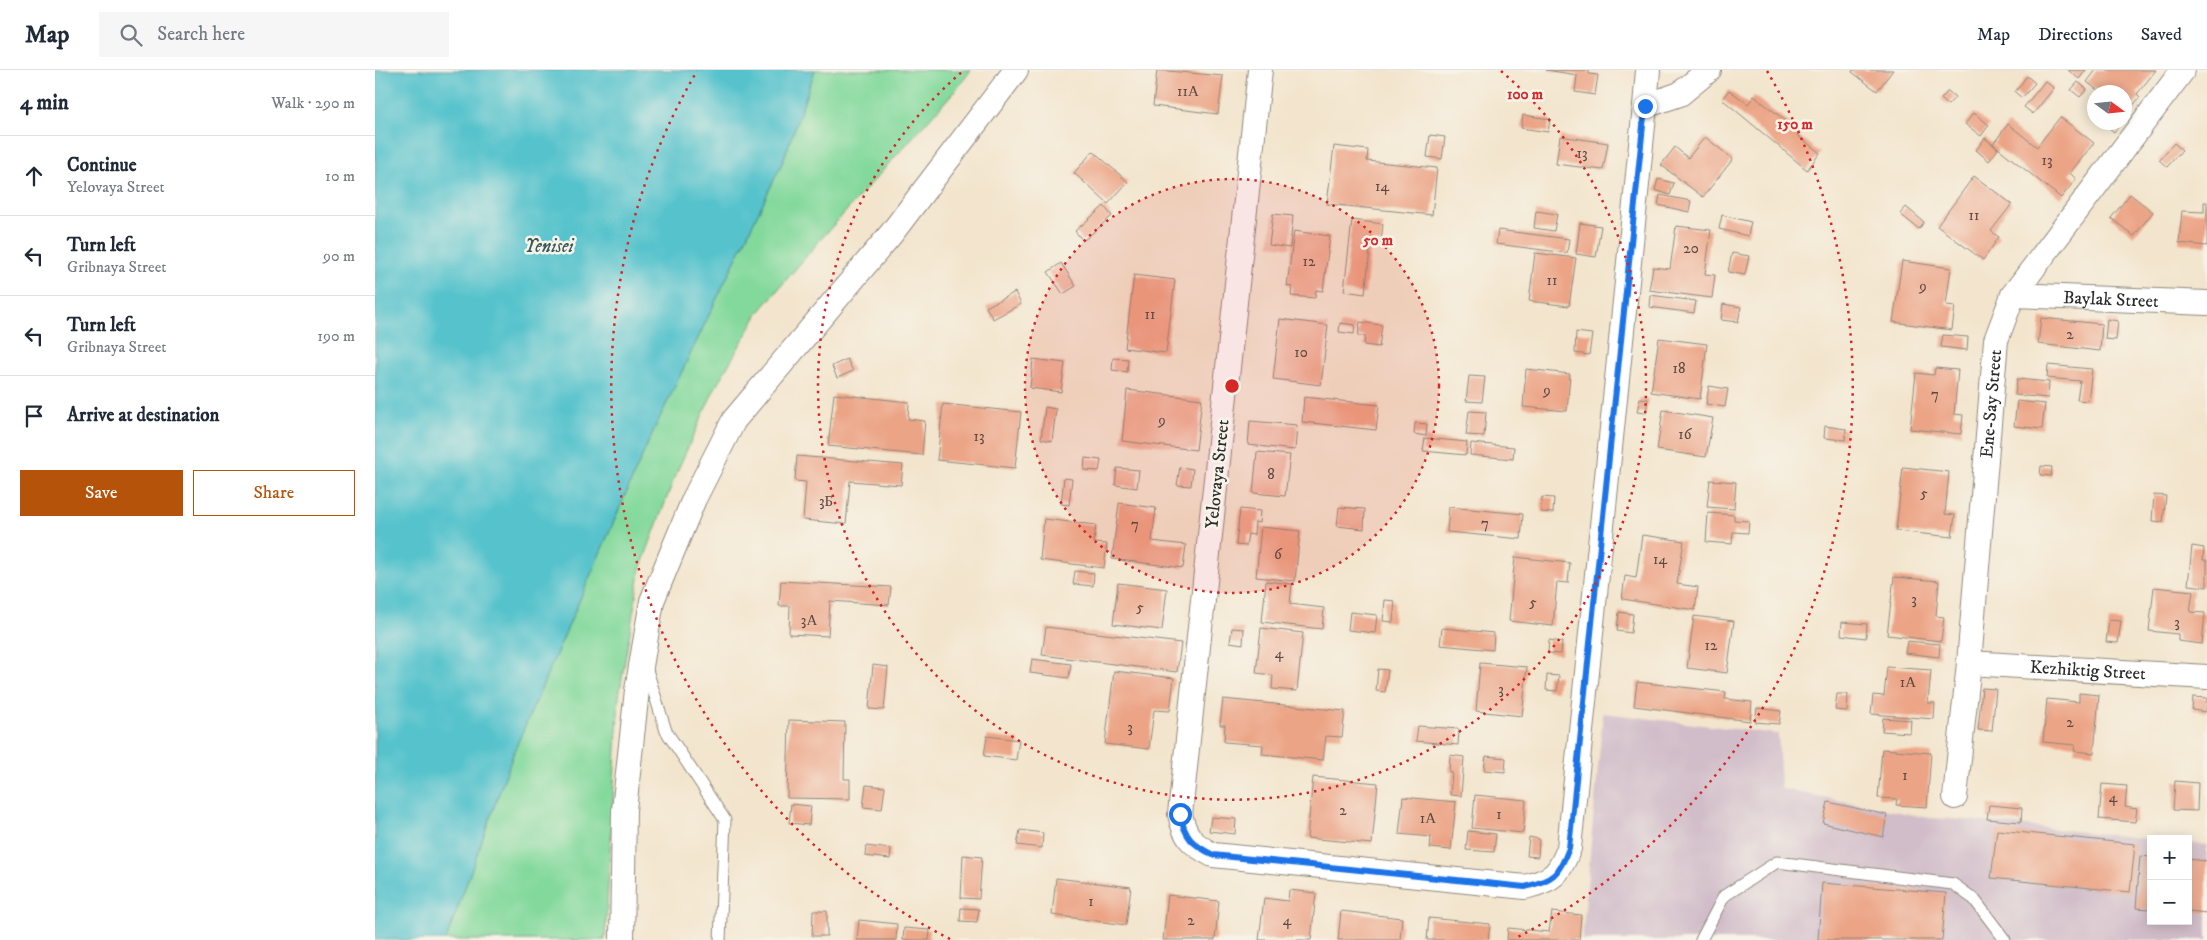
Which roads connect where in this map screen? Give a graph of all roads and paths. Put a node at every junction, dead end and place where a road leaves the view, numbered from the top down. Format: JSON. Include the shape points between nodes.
{"nodes":[{"id":1,"x":1016,"y":70,"type":"edge"},
{"id":2,"x":1260,"y":70,"type":"edge"},
{"id":3,"x":1648,"y":70,"type":"edge"},
{"id":4,"x":1709,"y":70,"type":"edge"},
{"id":5,"x":2183,"y":70,"type":"edge"},
{"id":6,"x":1645,"y":106,"type":"junction"},
{"id":7,"x":2013,"y":295,"type":"junction"},
{"id":8,"x":2207,"y":303,"type":"edge"},
{"id":9,"x":643,"y":656,"type":"junction"},
{"id":10,"x":1969,"y":662,"type":"junction"},
{"id":11,"x":2207,"y":677,"type":"edge"},
{"id":12,"x":1955,"y":797,"type":"dead end"},
{"id":13,"x":622,"y":940,"type":"edge"},
{"id":14,"x":720,"y":940,"type":"edge"},
{"id":15,"x":1701,"y":940,"type":"edge"},
{"id":16,"x":2005,"y":940,"type":"edge"}],
"edges":[{"from":1,"to":9,"type":"street","via":[[891,234],[734,420],[695,499],[652,601]]},
{"from":2,"to":6,"type":"street","name":"Yelovaya Street","via":[[1180,814],[1183,830],[1194,845],[1213,855],[1525,887],[1545,882],[1562,868],[1569,848]]},
{"from":3,"to":6,"type":"street"},
{"from":4,"to":6,"type":"street","via":[[1680,94]]},
{"from":5,"to":7,"type":"street","name":"Ene-Say Street"},
{"from":7,"to":8,"type":"street","name":"Baylak Street"},
{"from":7,"to":10,"type":"street","name":"Ene-Say Street","via":[[1996,340]]},
{"from":9,"to":13,"type":"street","via":[[624,810]]},
{"from":9,"to":14,"type":"lane","via":[[666,731],[725,820]]},
{"from":10,"to":11,"type":"street","name":"Kezhiktig Street"},
{"from":10,"to":12,"type":"street","name":"Ene-Say Street"},
{"from":15,"to":16,"type":"lane","via":[[1724,896],[1777,862],[1953,884],[1974,899]]}]}
